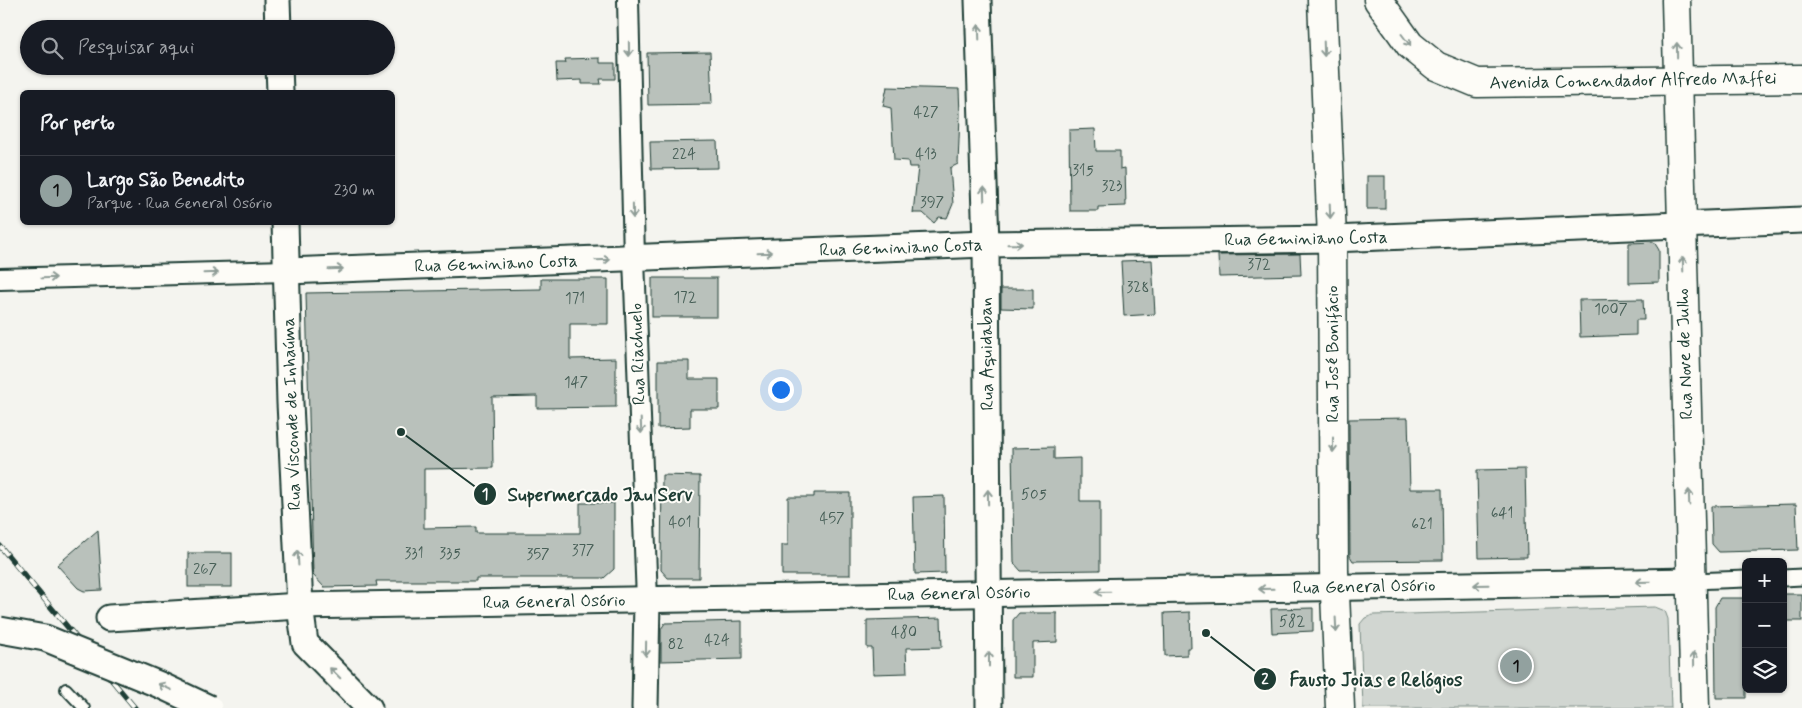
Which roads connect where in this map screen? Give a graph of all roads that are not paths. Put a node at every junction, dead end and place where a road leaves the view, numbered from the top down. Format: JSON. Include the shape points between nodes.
{"nodes":[{"id":1,"x":277,"y":0,"type":"edge"},
{"id":2,"x":628,"y":0,"type":"edge"},
{"id":3,"x":978,"y":0,"type":"edge"},
{"id":4,"x":1322,"y":0,"type":"edge"},
{"id":5,"x":1378,"y":0,"type":"edge"},
{"id":6,"x":1676,"y":0,"type":"edge"},
{"id":7,"x":278,"y":20,"type":"edge"},
{"id":8,"x":279,"y":75,"type":"edge"},
{"id":9,"x":1802,"y":79,"type":"edge"},
{"id":10,"x":1678,"y":80,"type":"junction"},
{"id":11,"x":280,"y":90,"type":"edge"},
{"id":12,"x":1802,"y":220,"type":"edge"},
{"id":13,"x":285,"y":225,"type":"edge"},
{"id":14,"x":1681,"y":225,"type":"junction"},
{"id":15,"x":1332,"y":239,"type":"junction"},
{"id":16,"x":986,"y":244,"type":"junction"},
{"id":17,"x":634,"y":259,"type":"junction"},
{"id":18,"x":287,"y":271,"type":"junction"},
{"id":19,"x":0,"y":279,"type":"edge"},
{"id":20,"x":1802,"y":577,"type":"edge"},
{"id":21,"x":1787,"y":578,"type":"edge"},
{"id":22,"x":1742,"y":579,"type":"edge"},
{"id":23,"x":1692,"y":581,"type":"junction"},
{"id":24,"x":1335,"y":588,"type":"junction"},
{"id":25,"x":989,"y":594,"type":"junction"},
{"id":26,"x":647,"y":600,"type":"junction"},
{"id":27,"x":300,"y":606,"type":"junction"},
{"id":28,"x":109,"y":618,"type":"dead end"},
{"id":29,"x":0,"y":630,"type":"edge"},
{"id":30,"x":66,"y":689,"type":"dead end"},
{"id":31,"x":84,"y":708,"type":"edge"},
{"id":32,"x":209,"y":708,"type":"edge"},
{"id":33,"x":369,"y":708,"type":"edge"},
{"id":34,"x":645,"y":708,"type":"edge"},
{"id":35,"x":989,"y":708,"type":"edge"},
{"id":36,"x":1340,"y":708,"type":"edge"},
{"id":37,"x":1695,"y":708,"type":"edge"}],
"edges":[{"from":1,"to":7,"type":"street"},
{"from":2,"to":17,"type":"street","name":"Rua Riachuelo","one_way":true},
{"from":16,"to":3,"type":"street","name":"Rua Aquidaban","one_way":true},
{"from":4,"to":15,"type":"main road","name":"Rua José Bonifácio","one_way":true},
{"from":5,"to":10,"type":"main road","name":"Avenida Comendador Alfredo Maffei","one_way":true,"via":[[1410,45],[1436,66],[1476,83]]},
{"from":10,"to":6,"type":"main road","name":"Rua Nove de Julho","one_way":true},
{"from":8,"to":11,"type":"street"},
{"from":9,"to":10,"type":"main road","name":"Avenida Comendador Alfredo Maffei"},
{"from":10,"to":14,"type":"main road","name":"Rua Nove de Julho"},
{"from":12,"to":14,"type":"street","name":"Rua Geminiano Costa"},
{"from":13,"to":18,"type":"street","name":"Rua Visconde de Inhaúma"},
{"from":14,"to":15,"type":"street","name":"Rua Geminiano Costa"},
{"from":23,"to":14,"type":"main road","name":"Rua Nove de Julho","one_way":true},
{"from":16,"to":15,"type":"street","name":"Rua Geminiano Costa","one_way":true},
{"from":15,"to":24,"type":"main road","name":"Rua José Bonifácio","one_way":true},
{"from":17,"to":16,"type":"street","name":"Rua Geminiano Costa","one_way":true},
{"from":25,"to":16,"type":"street","name":"Rua Aquidaban","one_way":true},
{"from":18,"to":17,"type":"street","name":"Rua Geminiano Costa","one_way":true},
{"from":17,"to":26,"type":"street","name":"Rua Riachuelo","one_way":true},
{"from":19,"to":18,"type":"street","name":"Rua Geminiano Costa","one_way":true},
{"from":27,"to":18,"type":"street","name":"Rua Visconde de Inhaúma","one_way":true},
{"from":20,"to":21,"type":"street"},
{"from":22,"to":23,"type":"street","name":"Rua General Osório"},
{"from":23,"to":24,"type":"street","name":"Rua General Osório","one_way":true},
{"from":37,"to":23,"type":"main road","name":"Rua Nove de Julho","one_way":true},
{"from":24,"to":25,"type":"street","name":"Rua General Osório","one_way":true},
{"from":24,"to":36,"type":"main road","name":"Rua José Bonifácio","one_way":true},
{"from":25,"to":26,"type":"street","name":"Rua General Osório"},
{"from":35,"to":25,"type":"street","name":"Rua Aquidaban","one_way":true},
{"from":26,"to":27,"type":"street","name":"Rua General Osório"},
{"from":26,"to":34,"type":"street","name":"Rua Riachuelo","one_way":true},
{"from":27,"to":28,"type":"street","name":"Rua General Osório"},
{"from":33,"to":27,"type":"street","name":"Rua Visconde de Inhaúma","one_way":true,"via":[[305,643]]},
{"from":32,"to":29,"type":"street","one_way":true,"bridge":true,"via":[[45,638]]},
{"from":30,"to":31,"type":"lane"}]}
